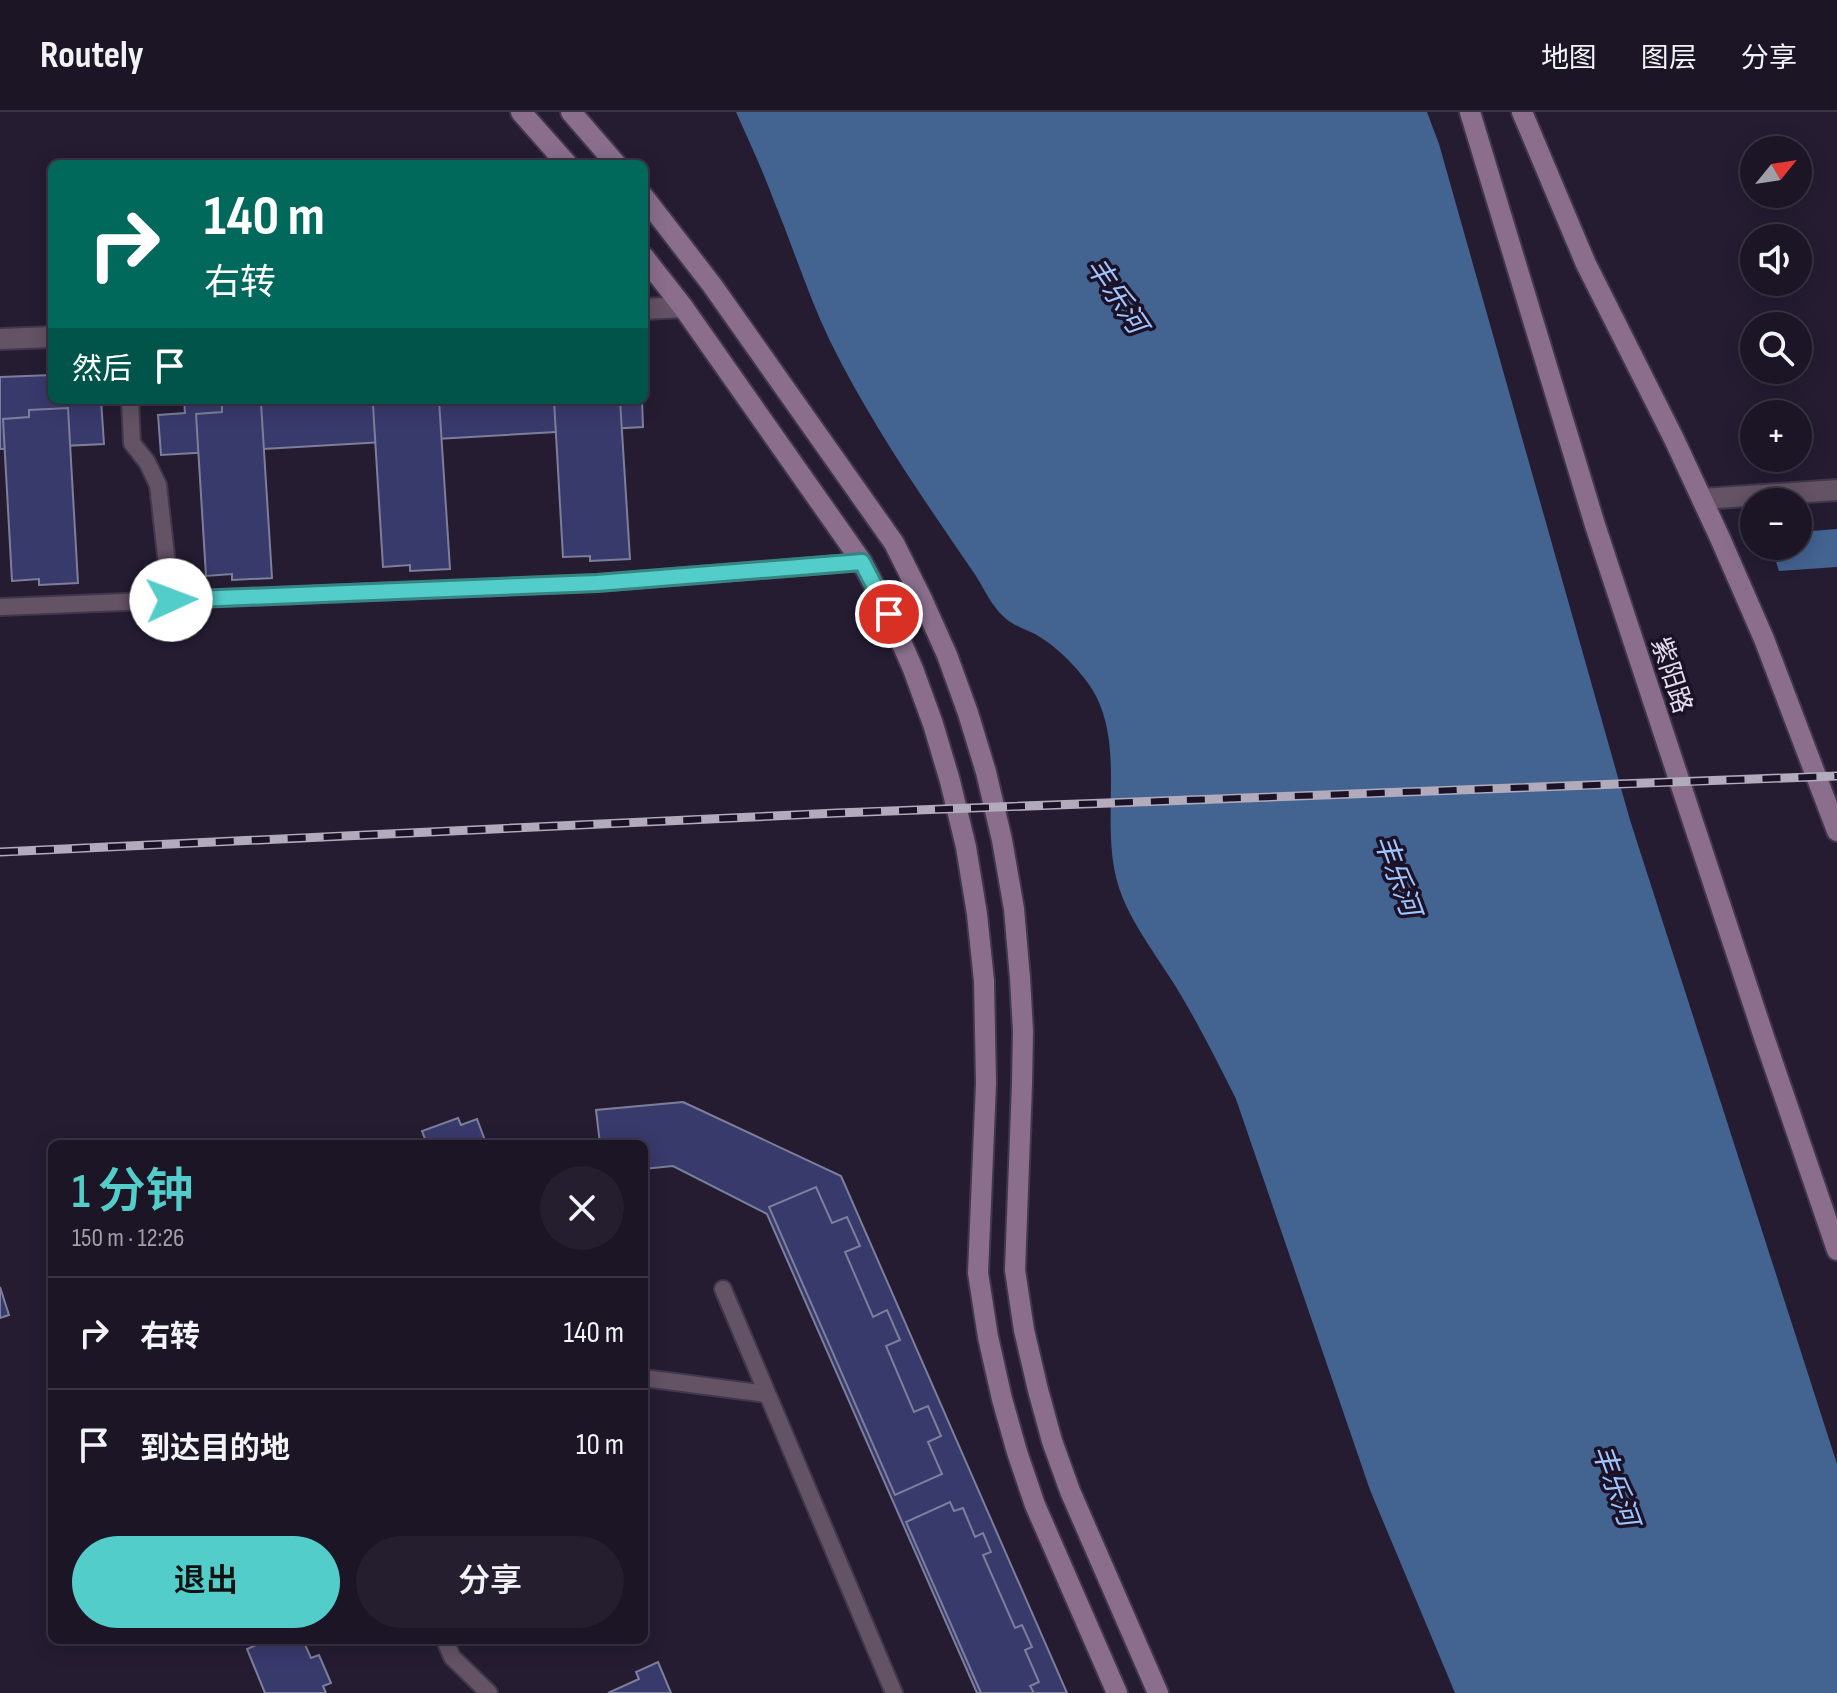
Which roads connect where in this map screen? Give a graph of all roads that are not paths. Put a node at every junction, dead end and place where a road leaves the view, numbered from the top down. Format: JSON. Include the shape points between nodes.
{"nodes":[{"id":1,"x":521,"y":112,"type":"edge"},
{"id":2,"x":571,"y":112,"type":"edge"},
{"id":3,"x":1470,"y":112,"type":"edge"},
{"id":4,"x":1522,"y":112,"type":"edge"},
{"id":5,"x":563,"y":160,"type":"edge"},
{"id":6,"x":613,"y":160,"type":"edge"},
{"id":7,"x":648,"y":202,"type":"edge"},
{"id":8,"x":648,"y":262,"type":"edge"},
{"id":9,"x":683,"y":307,"type":"junction"},
{"id":10,"x":648,"y":309,"type":"edge"},
{"id":11,"x":48,"y":337,"type":"edge"},
{"id":12,"x":0,"y":339,"type":"edge"},
{"id":13,"x":130,"y":404,"type":"edge"},
{"id":14,"x":1837,"y":490,"type":"edge"},
{"id":15,"x":1702,"y":499,"type":"junction"},
{"id":16,"x":862,"y":562,"type":"junction"},
{"id":17,"x":171,"y":600,"type":"junction"},
{"id":18,"x":0,"y":607,"type":"edge"},
{"id":19,"x":1837,"y":831,"type":"edge"},
{"id":20,"x":1837,"y":1250,"type":"edge"},
{"id":21,"x":723,"y":1289,"type":"dead end"},
{"id":22,"x":648,"y":1379,"type":"edge"},
{"id":23,"x":767,"y":1394,"type":"junction"},
{"id":24,"x":447,"y":1644,"type":"edge"},
{"id":25,"x":489,"y":1693,"type":"edge"},
{"id":26,"x":894,"y":1693,"type":"edge"},
{"id":27,"x":1117,"y":1693,"type":"edge"},
{"id":28,"x":1158,"y":1693,"type":"edge"}],
"edges":[{"from":1,"to":5,"type":"street"},
{"from":2,"to":6,"type":"street"},
{"from":3,"to":20,"type":"street","name":"紫阳路","via":[[1595,525]]},
{"from":4,"to":15,"type":"street","via":[[1586,264]]},
{"from":7,"to":28,"type":"street","via":[[894,543],[968,713],[1002,840],[1014,909],[1023,1031],[1015,1270],[1024,1330],[1070,1491]]},
{"from":8,"to":9,"type":"street"},
{"from":9,"to":10,"type":"street"},
{"from":9,"to":16,"type":"street"},
{"from":11,"to":12,"type":"street"},
{"from":13,"to":17,"type":"lane","via":[[132,443],[158,485]]},
{"from":14,"to":15,"type":"street"},
{"from":15,"to":19,"type":"street","via":[[1764,639]]},
{"from":16,"to":17,"type":"lane","via":[[597,583]]},
{"from":16,"to":27,"type":"street","via":[[933,724],[975,900],[986,1032],[978,1273],[988,1337],[1035,1505]]},
{"from":17,"to":18,"type":"lane"},
{"from":21,"to":23,"type":"lane"},
{"from":22,"to":23,"type":"lane"},
{"from":23,"to":26,"type":"lane"},
{"from":24,"to":25,"type":"lane","via":[[452,1657]]}]}
